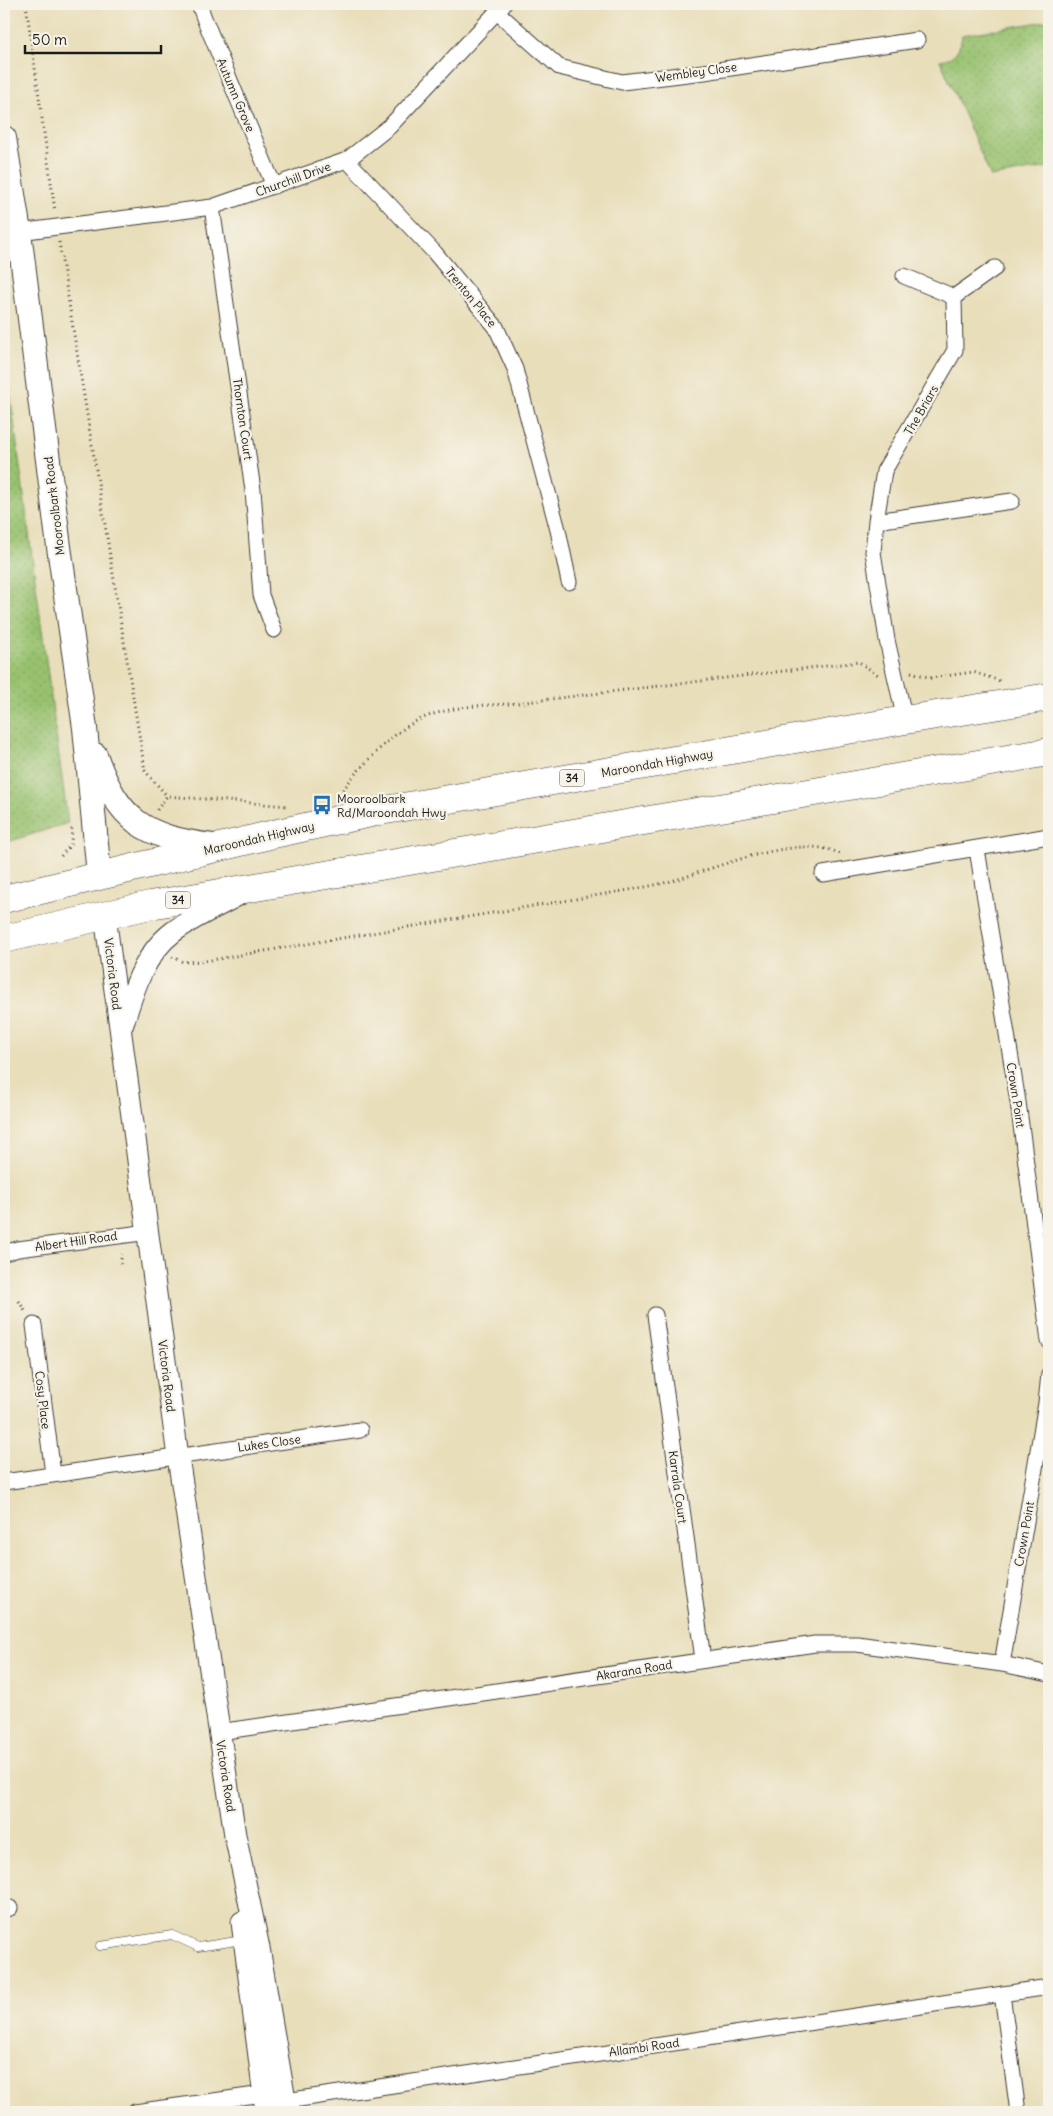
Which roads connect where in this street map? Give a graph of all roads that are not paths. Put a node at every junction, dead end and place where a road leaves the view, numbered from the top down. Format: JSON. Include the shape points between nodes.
{"nodes":[{"id":1,"x":200,"y":4,"type":"edge"},
{"id":2,"x":501,"y":8,"type":"edge"},
{"id":3,"x":917,"y":40,"type":"dead end"},
{"id":4,"x":4,"y":138,"type":"edge"},
{"id":5,"x":347,"y":160,"type":"junction"},
{"id":6,"x":274,"y":186,"type":"junction"},
{"id":7,"x":212,"y":208,"type":"junction"},
{"id":8,"x":19,"y":232,"type":"junction"},
{"id":9,"x":995,"y":268,"type":"dead end"},
{"id":10,"x":904,"y":276,"type":"dead end"},
{"id":11,"x":954,"y":297,"type":"junction"},
{"id":12,"x":1012,"y":501,"type":"dead end"},
{"id":13,"x":876,"y":521,"type":"junction"},
{"id":14,"x":569,"y":582,"type":"dead end"},
{"id":15,"x":274,"y":630,"type":"dead end"},
{"id":16,"x":1049,"y":697,"type":"edge"},
{"id":17,"x":905,"y":720,"type":"junction"},
{"id":18,"x":86,"y":728,"type":"junction"},
{"id":19,"x":1049,"y":752,"type":"edge"},
{"id":20,"x":1049,"y":836,"type":"edge"},
{"id":21,"x":220,"y":847,"type":"junction"},
{"id":22,"x":977,"y":849,"type":"junction"},
{"id":23,"x":823,"y":874,"type":"dead end"},
{"id":24,"x":99,"y":875,"type":"junction"},
{"id":25,"x":250,"y":888,"type":"junction"},
{"id":26,"x":4,"y":899,"type":"edge"},
{"id":27,"x":105,"y":916,"type":"junction"},
{"id":28,"x":4,"y":939,"type":"edge"},
{"id":29,"x":120,"y":1032,"type":"junction"},
{"id":30,"x":149,"y":1232,"type":"junction"},
{"id":31,"x":4,"y":1253,"type":"edge"},
{"id":32,"x":655,"y":1315,"type":"dead end"},
{"id":33,"x":34,"y":1325,"type":"dead end"},
{"id":34,"x":1049,"y":1341,"type":"edge"},
{"id":35,"x":1049,"y":1374,"type":"edge"},
{"id":36,"x":360,"y":1430,"type":"dead end"},
{"id":37,"x":178,"y":1457,"type":"junction"},
{"id":38,"x":53,"y":1474,"type":"junction"},
{"id":39,"x":4,"y":1482,"type":"edge"},
{"id":40,"x":704,"y":1659,"type":"junction"},
{"id":41,"x":1002,"y":1664,"type":"junction"},
{"id":42,"x":1049,"y":1674,"type":"edge"},
{"id":43,"x":219,"y":1732,"type":"junction"},
{"id":44,"x":235,"y":1835,"type":"junction"},
{"id":45,"x":243,"y":1940,"type":"junction"},
{"id":46,"x":100,"y":1946,"type":"dead end"},
{"id":47,"x":1049,"y":1988,"type":"edge"},
{"id":48,"x":1002,"y":1994,"type":"junction"},
{"id":49,"x":264,"y":2103,"type":"edge"},
{"id":50,"x":286,"y":2106,"type":"edge"},
{"id":51,"x":135,"y":2112,"type":"edge"},
{"id":52,"x":1018,"y":2112,"type":"edge"}],
"edges":[{"from":1,"to":6,"type":"street","name":"Autumn Grove"},
{"from":2,"to":3,"type":"street","name":"Wembley Close","via":[[560,67],[622,82]]},
{"from":2,"to":5,"type":"street","name":"Churchill Drive","via":[[390,126]]},
{"from":4,"to":8,"type":"main road","name":"Mooroolbark Road"},
{"from":5,"to":6,"type":"street","name":"Churchill Drive"},
{"from":5,"to":14,"type":"street","name":"Trenton Place","via":[[435,253],[496,327],[515,369]]},
{"from":6,"to":7,"type":"street","name":"Churchill Drive"},
{"from":7,"to":8,"type":"street","name":"Churchill Drive"},
{"from":7,"to":15,"type":"street","name":"Thornton Court","via":[[253,490],[261,595]]},
{"from":8,"to":18,"type":"main road","name":"Mooroolbark Road","via":[[59,548]]},
{"from":9,"to":11,"type":"street"},
{"from":10,"to":11,"type":"street"},
{"from":11,"to":13,"type":"street","name":"The Briars","via":[[955,350],[884,472]]},
{"from":12,"to":13,"type":"street"},
{"from":13,"to":17,"type":"street","name":"The Briars","via":[[873,552],[887,640]]},
{"from":16,"to":17,"type":"highway","name":"Maroondah Highway","number":"34"},
{"from":17,"to":21,"type":"highway","name":"Maroondah Highway","number":"34","via":[[380,811]]},
{"from":18,"to":21,"type":"main road","via":[[111,795],[134,821],[158,835],[179,842]]},
{"from":18,"to":24,"type":"main road","name":"Mooroolbark Road"},
{"from":19,"to":25,"type":"highway","number":"34"},
{"from":20,"to":22,"type":"street"},
{"from":21,"to":24,"type":"highway","name":"Maroondah Highway","number":"34"},
{"from":22,"to":23,"type":"street"},
{"from":22,"to":34,"type":"street","name":"Crown Point","via":[[1018,1102]]},
{"from":24,"to":26,"type":"highway","name":"Maroondah Highway","number":"34"},
{"from":24,"to":27,"type":"highway"},
{"from":25,"to":27,"type":"highway","number":"34"},
{"from":25,"to":29,"type":"main road","via":[[174,932],[156,948],[142,970]]},
{"from":27,"to":28,"type":"highway","number":"34"},
{"from":27,"to":29,"type":"main road","name":"Victoria Road"},
{"from":29,"to":30,"type":"main road","name":"Victoria Road"},
{"from":30,"to":31,"type":"street","name":"Albert Hill Road"},
{"from":30,"to":37,"type":"main road","name":"Victoria Road"},
{"from":32,"to":40,"type":"street","name":"Karrala Court"},
{"from":33,"to":38,"type":"street","name":"Cosy Place"},
{"from":35,"to":41,"type":"street","name":"Crown Point"},
{"from":36,"to":37,"type":"street","name":"Lukes Close"},
{"from":37,"to":38,"type":"street"},
{"from":37,"to":43,"type":"main road","name":"Victoria Road"},
{"from":38,"to":39,"type":"street"},
{"from":40,"to":41,"type":"street","name":"Akarana Road","via":[[815,1644],[856,1644]]},
{"from":40,"to":43,"type":"street","name":"Akarana Road"},
{"from":41,"to":42,"type":"street","name":"Akarana Road"},
{"from":43,"to":44,"type":"main road","name":"Victoria Road"},
{"from":44,"to":45,"type":"main road","name":"Victoria Road"},
{"from":44,"to":50,"type":"main road","name":"Victoria Road","via":[[259,1948]]},
{"from":45,"to":46,"type":"lane","via":[[198,1947],[172,1935]]},
{"from":45,"to":49,"type":"main road","name":"Victoria Road"},
{"from":47,"to":48,"type":"street","name":"Allambi Road"},
{"from":48,"to":50,"type":"street","name":"Allambi Road"},
{"from":48,"to":52,"type":"street"},
{"from":49,"to":51,"type":"street"}]}
